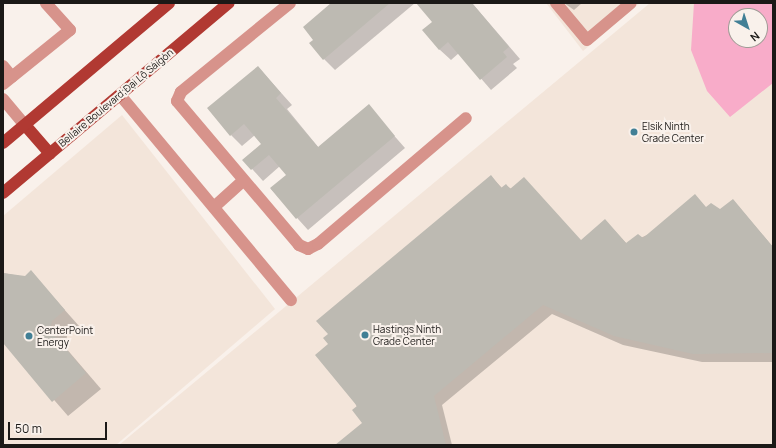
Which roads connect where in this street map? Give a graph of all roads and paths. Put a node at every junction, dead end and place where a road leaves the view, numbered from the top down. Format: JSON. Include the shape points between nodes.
{"nodes":[{"id":1,"x":46,"y":3,"type":"edge"},
{"id":2,"x":169,"y":3,"type":"edge"},
{"id":3,"x":229,"y":3,"type":"edge"},
{"id":4,"x":290,"y":3,"type":"edge"},
{"id":5,"x":556,"y":3,"type":"edge"},
{"id":6,"x":631,"y":3,"type":"edge"},
{"id":7,"x":3,"y":66,"type":"edge"},
{"id":8,"x":7,"y":80,"type":"edge"},
{"id":9,"x":120,"y":94,"type":"junction"},
{"id":10,"x":3,"y":99,"type":"edge"},
{"id":11,"x":466,"y":118,"type":"dead end"},
{"id":12,"x":25,"y":125,"type":"junction"},
{"id":13,"x":3,"y":143,"type":"edge"},
{"id":14,"x":50,"y":154,"type":"junction"},
{"id":15,"x":242,"y":182,"type":"junction"},
{"id":16,"x":3,"y":193,"type":"edge"},
{"id":17,"x":214,"y":207,"type":"junction"},
{"id":18,"x":290,"y":300,"type":"dead end"}],
"edges":[{"from":1,"to":8,"type":"lane","via":[[70,30]]},
{"from":2,"to":12,"type":"main road"},
{"from":3,"to":9,"type":"main road","name":"Bellaire Boulevard;Đại Lộ Sàigòn"},
{"from":4,"to":15,"type":"lane","via":[[181,92],[177,101]]},
{"from":5,"to":6,"type":"lane","via":[[587,40]]},
{"from":7,"to":8,"type":"lane"},
{"from":9,"to":14,"type":"main road","name":"Bellaire Boulevard;Đại Lộ Sàigòn"},
{"from":9,"to":17,"type":"lane"},
{"from":10,"to":12,"type":"lane"},
{"from":11,"to":15,"type":"lane","via":[[318,244],[308,249],[299,245]]},
{"from":12,"to":13,"type":"main road"},
{"from":12,"to":14,"type":"main road"},
{"from":14,"to":16,"type":"main road","name":"Bellaire Boulevard;Đại Lộ Sàigòn"},
{"from":15,"to":17,"type":"lane"},
{"from":17,"to":18,"type":"lane"}]}
